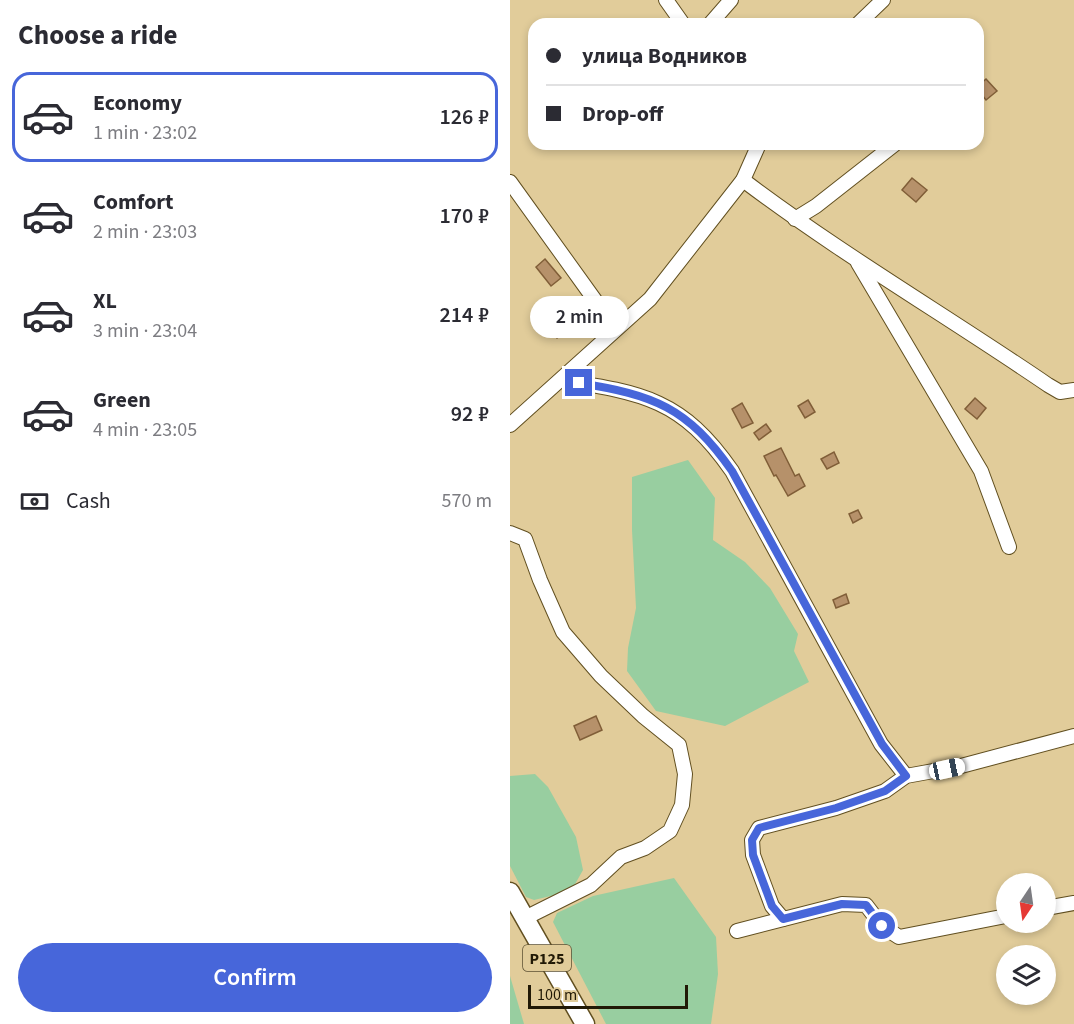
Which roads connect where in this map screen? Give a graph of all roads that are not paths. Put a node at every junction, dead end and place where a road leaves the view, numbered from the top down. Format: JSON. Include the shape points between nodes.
{"nodes":[{"id":1,"x":666,"y":0,"type":"edge"},
{"id":2,"x":731,"y":0,"type":"edge"},
{"id":3,"x":883,"y":0,"type":"edge"},
{"id":4,"x":679,"y":18,"type":"edge"},
{"id":5,"x":715,"y":18,"type":"edge"},
{"id":6,"x":864,"y":18,"type":"edge"},
{"id":7,"x":756,"y":150,"type":"edge"},
{"id":8,"x":886,"y":150,"type":"edge"},
{"id":9,"x":743,"y":180,"type":"junction"},
{"id":10,"x":510,"y":182,"type":"edge"},
{"id":11,"x":795,"y":219,"type":"junction"},
{"id":12,"x":857,"y":261,"type":"junction"},
{"id":13,"x":608,"y":317,"type":"dead end"},
{"id":14,"x":561,"y":380,"type":"junction"},
{"id":15,"x":1074,"y":390,"type":"edge"},
{"id":16,"x":510,"y":425,"type":"edge"},
{"id":17,"x":510,"y":533,"type":"edge"},
{"id":18,"x":1009,"y":547,"type":"dead end"},
{"id":19,"x":1073,"y":739,"type":"edge"},
{"id":20,"x":906,"y":776,"type":"junction"},
{"id":21,"x":510,"y":892,"type":"edge"},
{"id":22,"x":1074,"y":903,"type":"edge"},
{"id":23,"x":1056,"y":906,"type":"edge"},
{"id":24,"x":525,"y":918,"type":"junction"},
{"id":25,"x":996,"y":918,"type":"edge"},
{"id":26,"x":783,"y":919,"type":"junction"},
{"id":27,"x":737,"y":931,"type":"dead end"},
{"id":28,"x":585,"y":1024,"type":"edge"}],
"edges":[{"from":1,"to":4,"type":"street"},
{"from":2,"to":5,"type":"street"},
{"from":3,"to":6,"type":"street"},
{"from":7,"to":9,"type":"street"},
{"from":8,"to":11,"type":"street","via":[[823,202]]},
{"from":9,"to":11,"type":"street"},
{"from":9,"to":14,"type":"street","via":[[650,299]]},
{"from":10,"to":13,"type":"street"},
{"from":11,"to":12,"type":"street"},
{"from":12,"to":15,"type":"street","via":[[1048,385],[1060,392]]},
{"from":12,"to":18,"type":"street","via":[[981,471]]},
{"from":14,"to":16,"type":"street"},
{"from":14,"to":20,"type":"street","via":[[624,391],[665,405],[701,432],[717,450],[882,744]]},
{"from":17,"to":24,"type":"street","via":[[525,539],[563,632],[601,676],[679,746],[685,774],[682,805],[670,831],[645,848],[621,857],[591,885]]},
{"from":19,"to":20,"type":"street"},
{"from":20,"to":26,"type":"street","via":[[885,791],[759,828],[752,840],[753,855],[772,906]]},
{"from":21,"to":24,"type":"main road","number":"Р125"},
{"from":22,"to":23,"type":"street"},
{"from":24,"to":28,"type":"main road","number":"Р125"},
{"from":25,"to":26,"type":"street","via":[[899,937],[882,926],[866,905],[842,904]]},
{"from":26,"to":27,"type":"street"}]}
